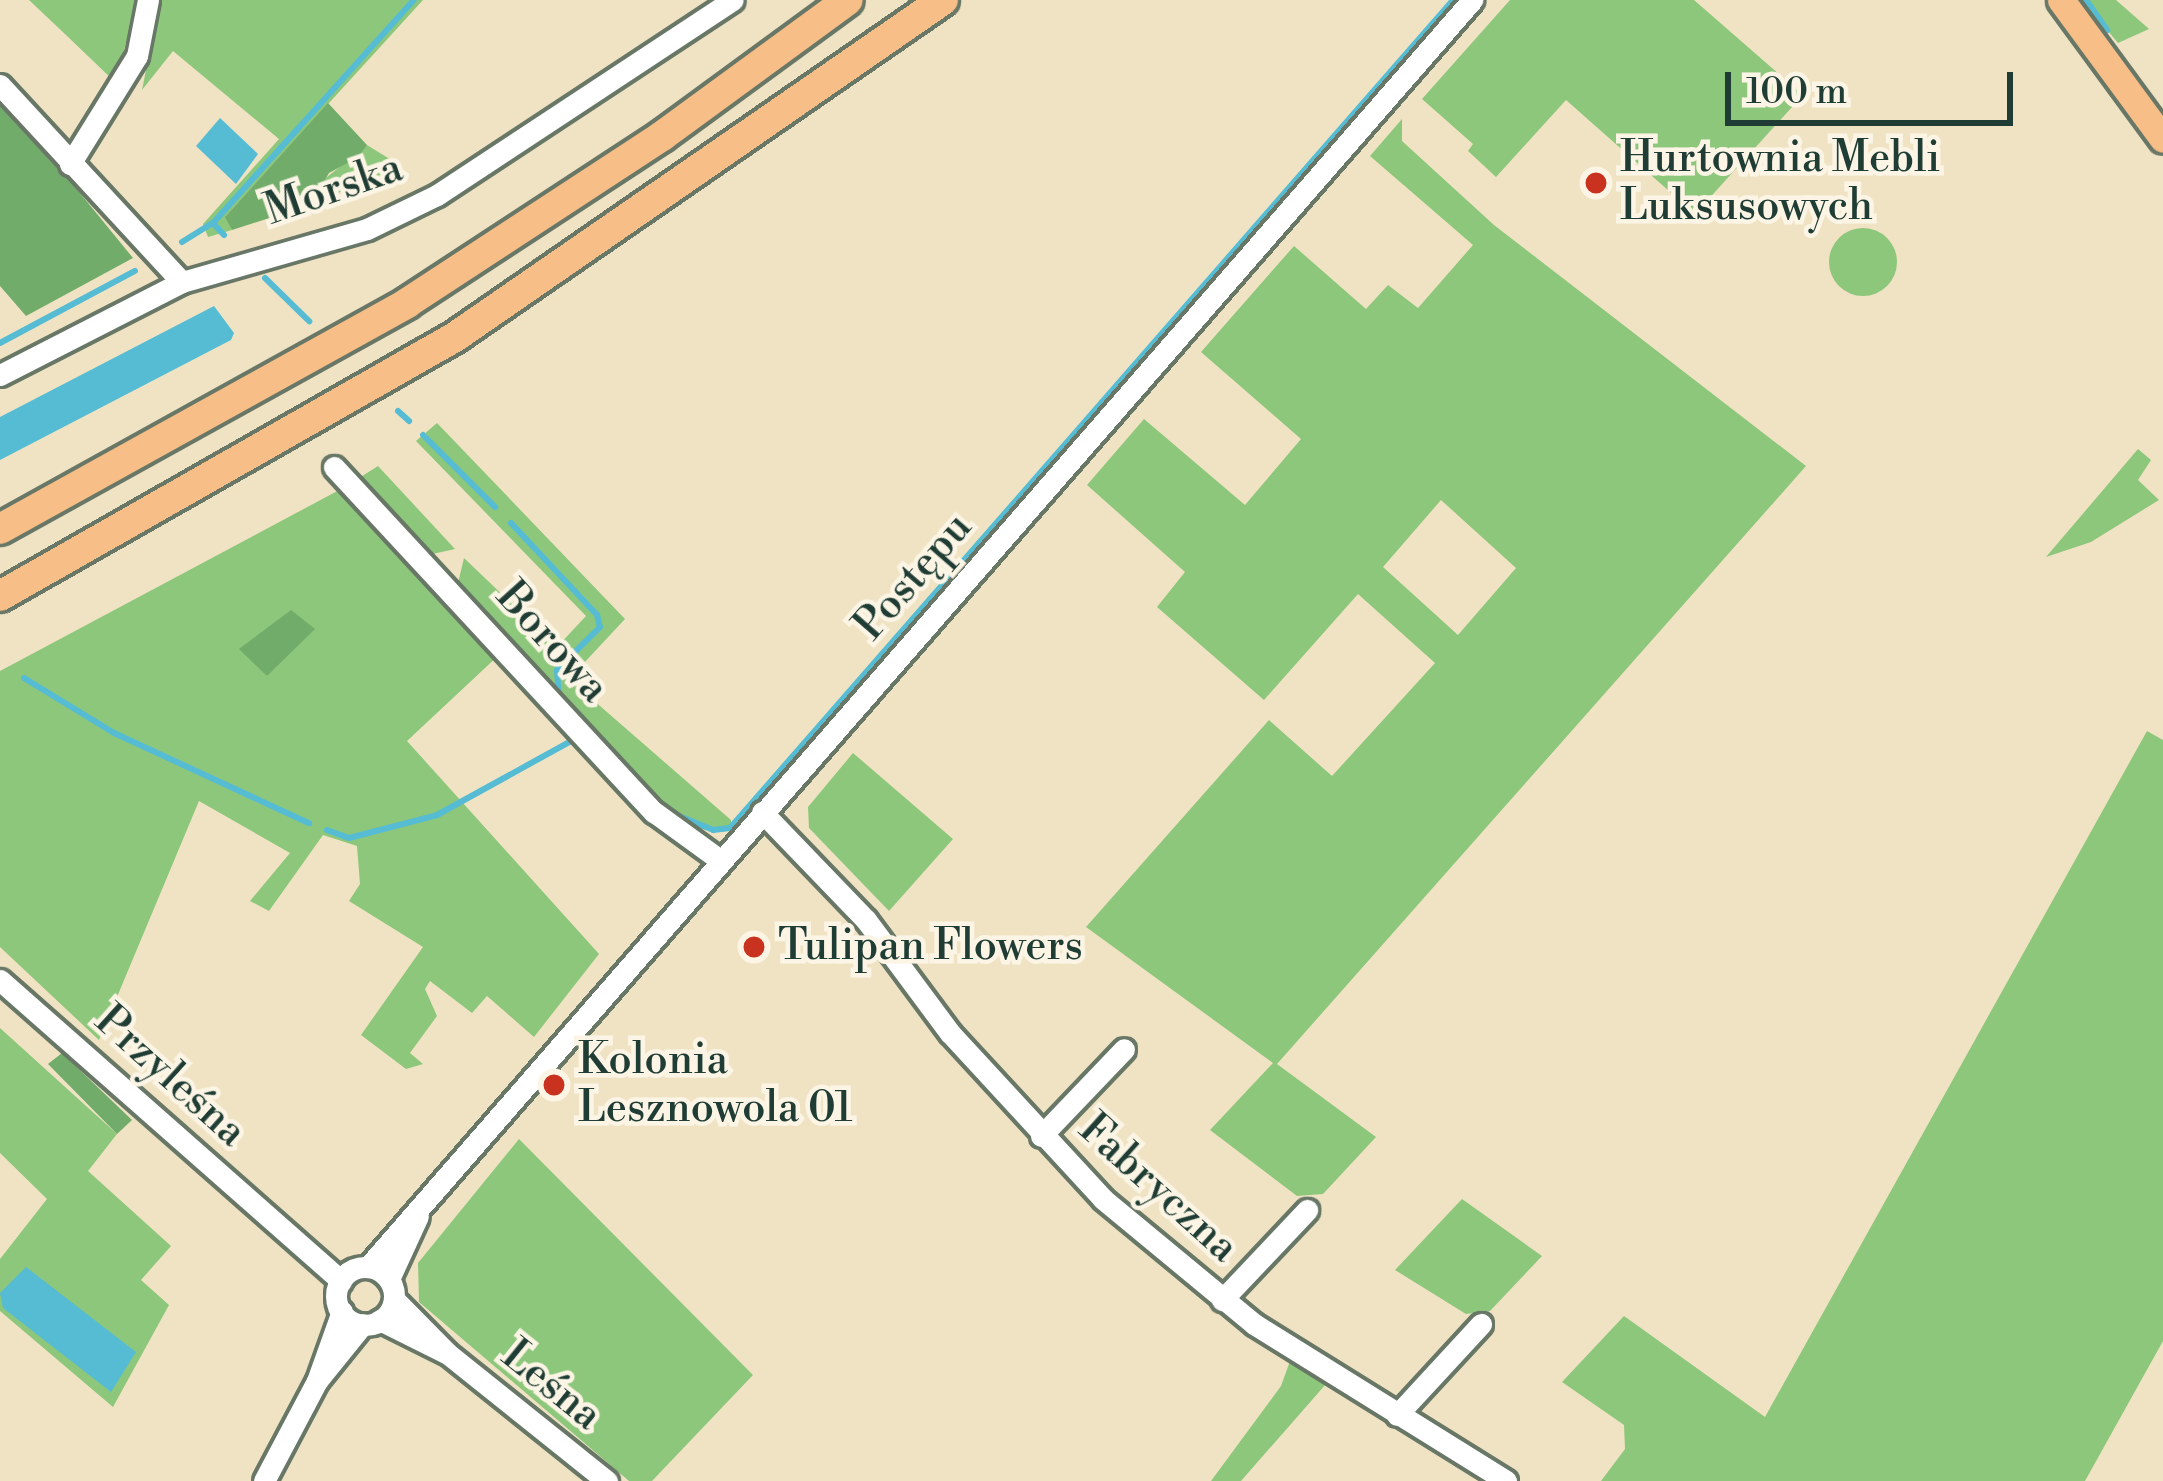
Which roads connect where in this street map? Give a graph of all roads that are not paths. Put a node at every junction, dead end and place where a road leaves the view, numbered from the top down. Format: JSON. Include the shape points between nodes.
{"nodes":[{"id":1,"x":148,"y":0,"type":"edge"},
{"id":2,"x":734,"y":0,"type":"edge"},
{"id":3,"x":848,"y":0,"type":"edge"},
{"id":4,"x":944,"y":0,"type":"edge"},
{"id":5,"x":1472,"y":0,"type":"edge"},
{"id":6,"x":2061,"y":0,"type":"edge"},
{"id":7,"x":0,"y":85,"type":"edge"},
{"id":8,"x":2163,"y":139,"type":"edge"},
{"id":9,"x":70,"y":164,"type":"junction"},
{"id":10,"x":182,"y":282,"type":"junction"},
{"id":11,"x":0,"y":375,"type":"edge"},
{"id":12,"x":334,"y":467,"type":"dead end"},
{"id":13,"x":0,"y":529,"type":"edge"},
{"id":14,"x":0,"y":596,"type":"edge"},
{"id":15,"x":762,"y":812,"type":"junction"},
{"id":16,"x":720,"y":860,"type":"junction"},
{"id":17,"x":0,"y":980,"type":"edge"},
{"id":18,"x":1124,"y":1049,"type":"dead end"},
{"id":19,"x":1041,"y":1136,"type":"junction"},
{"id":20,"x":420,"y":1210,"type":"junction"},
{"id":21,"x":1307,"y":1210,"type":"dead end"},
{"id":22,"x":355,"y":1272,"type":"junction"},
{"id":23,"x":391,"y":1289,"type":"junction"},
{"id":24,"x":1222,"y":1300,"type":"junction"},
{"id":25,"x":342,"y":1311,"type":"junction"},
{"id":26,"x":371,"y":1322,"type":"junction"},
{"id":27,"x":1481,"y":1324,"type":"dead end"},
{"id":28,"x":447,"y":1353,"type":"junction"},
{"id":29,"x":316,"y":1381,"type":"junction"},
{"id":30,"x":1397,"y":1415,"type":"junction"},
{"id":31,"x":264,"y":1481,"type":"edge"},
{"id":32,"x":607,"y":1481,"type":"edge"},
{"id":33,"x":1506,"y":1481,"type":"edge"}],
"edges":[{"from":1,"to":9,"type":"street","via":[[137,56]]},
{"from":2,"to":10,"type":"street","name":"Morska","via":[[436,195],[367,229]]},
{"from":3,"to":13,"type":"highway","via":[[662,136],[406,303]]},
{"from":4,"to":14,"type":"highway","via":[[455,337]]},
{"from":5,"to":15,"type":"street","name":"Postępu"},
{"from":6,"to":8,"type":"main road"},
{"from":7,"to":9,"type":"street"},
{"from":9,"to":10,"type":"street"},
{"from":10,"to":11,"type":"street","name":"Morska"},
{"from":12,"to":16,"type":"street","name":"Borowa","via":[[654,812]]},
{"from":15,"to":16,"type":"street","name":"Postępu"},
{"from":15,"to":19,"type":"street","name":"Fabryczna","via":[[866,920]]},
{"from":16,"to":20,"type":"street","name":"Postępu"},
{"from":17,"to":22,"type":"street","name":"Przyleśna","via":[[160,1125]]},
{"from":18,"to":19,"type":"street","name":"Fabryczna"},
{"from":19,"to":24,"type":"street","name":"Fabryczna"},
{"from":20,"to":22,"type":"street","name":"Postępu"},
{"from":20,"to":23,"type":"street","name":"Postępu"},
{"from":21,"to":24,"type":"street","name":"Fabryczna"},
{"from":22,"to":23,"type":"street","name":"Leśna"},
{"from":22,"to":25,"type":"street"},
{"from":23,"to":26,"type":"street","name":"Postępu"},
{"from":23,"to":28,"type":"street","name":"Leśna"},
{"from":24,"to":30,"type":"street","name":"Fabryczna"},
{"from":25,"to":26,"type":"street","name":"Leśna"},
{"from":25,"to":29,"type":"street"},
{"from":26,"to":28,"type":"street","name":"Leśna"},
{"from":26,"to":29,"type":"street","name":"Postępu"},
{"from":27,"to":30,"type":"street"},
{"from":28,"to":32,"type":"street","name":"Leśna"},
{"from":29,"to":31,"type":"street"},
{"from":30,"to":33,"type":"street","name":"Fabryczna"}]}
